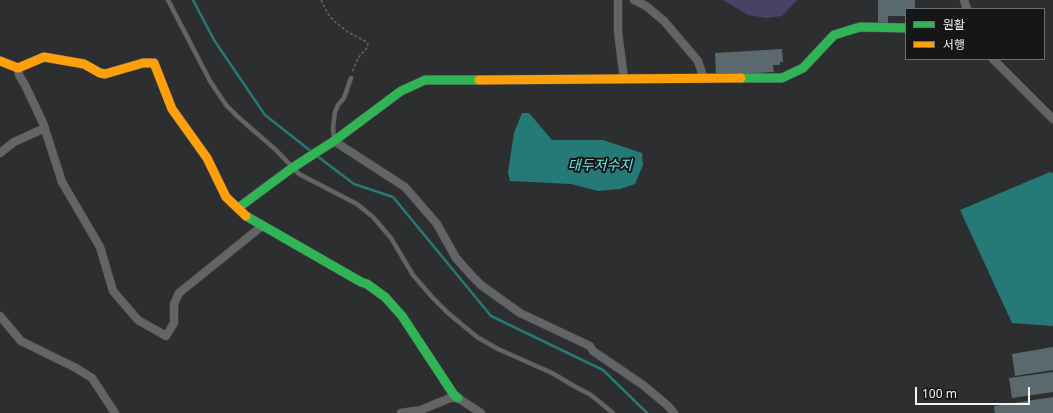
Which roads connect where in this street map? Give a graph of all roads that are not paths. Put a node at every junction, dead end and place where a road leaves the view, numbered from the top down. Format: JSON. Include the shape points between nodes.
{"nodes":[{"id":1,"x":168,"y":0,"type":"edge"},
{"id":2,"x":618,"y":0,"type":"edge"},
{"id":3,"x":634,"y":0,"type":"edge"},
{"id":4,"x":905,"y":28,"type":"edge"},
{"id":5,"x":994,"y":60,"type":"edge"},
{"id":6,"x":0,"y":61,"type":"edge"},
{"id":7,"x":18,"y":68,"type":"junction"},
{"id":8,"x":351,"y":78,"type":"road end"},
{"id":9,"x":624,"y":79,"type":"junction"},
{"id":10,"x":704,"y":79,"type":"junction"},
{"id":11,"x":1053,"y":119,"type":"edge"},
{"id":12,"x":45,"y":128,"type":"junction"},
{"id":13,"x":334,"y":141,"type":"junction"},
{"id":14,"x":0,"y":153,"type":"edge"},
{"id":15,"x":292,"y":168,"type":"junction"},
{"id":16,"x":238,"y":208,"type":"junction"},
{"id":17,"x":262,"y":226,"type":"junction"},
{"id":18,"x":0,"y":316,"type":"edge"},
{"id":19,"x":458,"y":398,"type":"junction"},
{"id":20,"x":115,"y":413,"type":"edge"},
{"id":21,"x":401,"y":413,"type":"edge"},
{"id":22,"x":481,"y":413,"type":"edge"},
{"id":23,"x":613,"y":413,"type":"edge"},
{"id":24,"x":674,"y":413,"type":"edge"}],
"edges":[{"from":1,"to":15,"type":"lane","via":[[210,81],[226,105]]},
{"from":2,"to":9,"type":"street","via":[[618,32]]},
{"from":3,"to":10,"type":"street","via":[[664,21],[698,61]]},
{"from":4,"to":10,"type":"street","via":[[860,27],[834,35],[803,68],[782,78]]},
{"from":5,"to":11,"type":"street"},
{"from":6,"to":7,"type":"street"},
{"from":7,"to":12,"type":"street"},
{"from":7,"to":16,"type":"street","via":[[44,57],[84,64],[106,74],[143,63],[154,64],[172,109],[207,158],[226,197]]},
{"from":8,"to":13,"type":"lane","via":[[344,98],[335,112]]},
{"from":9,"to":10,"type":"street"},
{"from":9,"to":13,"type":"street","via":[[425,80],[401,91]]},
{"from":12,"to":14,"type":"street","via":[[14,142]]},
{"from":12,"to":17,"type":"street","via":[[62,182],[100,247],[113,292],[138,320],[166,336],[174,323],[174,304],[179,293]]},
{"from":13,"to":15,"type":"street"},
{"from":13,"to":24,"type":"street","via":[[405,187],[437,224],[456,258],[481,285],[520,313],[590,346],[643,385]]},
{"from":15,"to":16,"type":"street"},
{"from":15,"to":23,"type":"lane","via":[[311,181],[357,204],[373,217],[391,238],[413,275],[432,298],[461,325],[477,337],[552,373]]},
{"from":16,"to":17,"type":"street"},
{"from":17,"to":19,"type":"street","via":[[367,284],[385,297],[402,316]]},
{"from":18,"to":20,"type":"street","via":[[21,341],[92,378]]},
{"from":19,"to":21,"type":"street","via":[[450,398],[420,410]]},
{"from":19,"to":22,"type":"street"}]}
